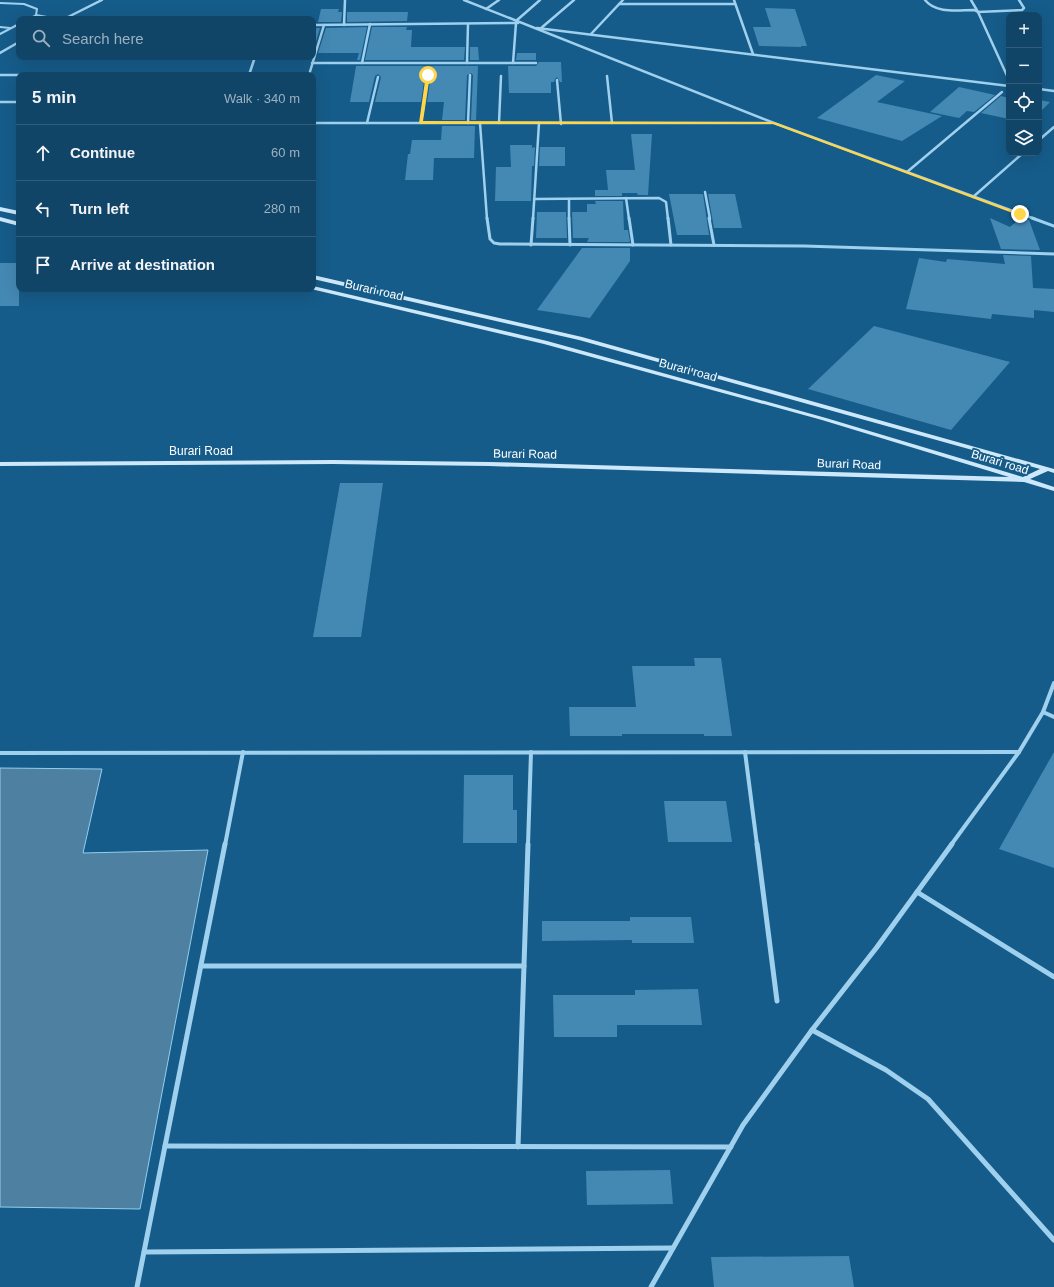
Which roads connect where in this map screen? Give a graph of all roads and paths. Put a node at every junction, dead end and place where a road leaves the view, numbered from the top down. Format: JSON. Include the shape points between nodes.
{"nodes":[{"id":1,"x":102,"y":0,"type":"edge"},
{"id":2,"x":345,"y":0,"type":"edge"},
{"id":3,"x":464,"y":0,"type":"edge"},
{"id":4,"x":499,"y":0,"type":"edge"},
{"id":5,"x":540,"y":0,"type":"edge"},
{"id":6,"x":574,"y":0,"type":"edge"},
{"id":7,"x":623,"y":0,"type":"edge"},
{"id":8,"x":734,"y":0,"type":"edge"},
{"id":9,"x":925,"y":0,"type":"edge"},
{"id":10,"x":971,"y":0,"type":"edge"},
{"id":11,"x":1019,"y":0,"type":"edge"},
{"id":12,"x":0,"y":3,"type":"edge"},
{"id":13,"x":619,"y":4,"type":"junction"},
{"id":14,"x":735,"y":4,"type":"junction"},
{"id":15,"x":486,"y":9,"type":"junction"},
{"id":16,"x":978,"y":12,"type":"junction"},
{"id":17,"x":36,"y":15,"type":"joint"},
{"id":18,"x":42,"y":16,"type":"edge"},
{"id":19,"x":70,"y":16,"type":"edge"},
{"id":20,"x":516,"y":22,"type":"junction"},
{"id":21,"x":370,"y":24,"type":"junction"},
{"id":22,"x":468,"y":24,"type":"junction"},
{"id":23,"x":316,"y":25,"type":"edge"},
{"id":24,"x":324,"y":25,"type":"junction"},
{"id":25,"x":344,"y":25,"type":"junction"},
{"id":26,"x":16,"y":26,"type":"edge"},
{"id":27,"x":0,"y":27,"type":"edge"},
{"id":28,"x":531,"y":27,"type":"junction"},
{"id":29,"x":11,"y":28,"type":"junction"},
{"id":30,"x":540,"y":28,"type":"junction"},
{"id":31,"x":0,"y":34,"type":"edge"},
{"id":32,"x":591,"y":34,"type":"junction"},
{"id":33,"x":16,"y":44,"type":"edge"},
{"id":34,"x":316,"y":50,"type":"edge"},
{"id":35,"x":0,"y":52,"type":"edge"},
{"id":36,"x":753,"y":54,"type":"junction"},
{"id":37,"x":254,"y":60,"type":"edge"},
{"id":38,"x":313,"y":60,"type":"edge"},
{"id":39,"x":312,"y":63,"type":"junction"},
{"id":40,"x":362,"y":63,"type":"junction"},
{"id":41,"x":467,"y":63,"type":"junction"},
{"id":42,"x":513,"y":63,"type":"junction"},
{"id":43,"x":536,"y":63,"type":"dead end"},
{"id":44,"x":250,"y":72,"type":"edge"},
{"id":45,"x":310,"y":72,"type":"edge"},
{"id":46,"x":1006,"y":73,"type":"edge"},
{"id":47,"x":0,"y":75,"type":"edge"},
{"id":48,"x":16,"y":75,"type":"edge"},
{"id":49,"x":428,"y":75,"type":"dead end"},
{"id":50,"x":470,"y":75,"type":"dead end"},
{"id":51,"x":501,"y":76,"type":"dead end"},
{"id":52,"x":607,"y":76,"type":"dead end"},
{"id":53,"x":378,"y":77,"type":"dead end"},
{"id":54,"x":557,"y":80,"type":"dead end"},
{"id":55,"x":1006,"y":86,"type":"edge"},
{"id":56,"x":1042,"y":89,"type":"edge"},
{"id":57,"x":1054,"y":91,"type":"edge"},
{"id":58,"x":1002,"y":92,"type":"dead end"},
{"id":59,"x":0,"y":102,"type":"edge"},
{"id":60,"x":16,"y":102,"type":"edge"},
{"id":61,"x":316,"y":122,"type":"edge"},
{"id":62,"x":367,"y":123,"type":"junction"},
{"id":63,"x":421,"y":123,"type":"junction"},
{"id":64,"x":468,"y":123,"type":"junction"},
{"id":65,"x":480,"y":123,"type":"junction"},
{"id":66,"x":499,"y":123,"type":"junction"},
{"id":67,"x":539,"y":123,"type":"junction"},
{"id":68,"x":612,"y":123,"type":"junction"},
{"id":69,"x":774,"y":123,"type":"junction"},
{"id":70,"x":561,"y":124,"type":"junction"},
{"id":71,"x":1054,"y":127,"type":"edge"},
{"id":72,"x":1042,"y":137,"type":"edge"},
{"id":73,"x":1021,"y":156,"type":"edge"},
{"id":74,"x":907,"y":172,"type":"junction"},
{"id":75,"x":704,"y":192,"type":"dead end"},
{"id":76,"x":973,"y":197,"type":"junction"},
{"id":77,"x":626,"y":198,"type":"junction"},
{"id":78,"x":534,"y":199,"type":"junction"},
{"id":79,"x":569,"y":199,"type":"junction"},
{"id":80,"x":0,"y":209,"type":"edge"},
{"id":81,"x":16,"y":212,"type":"edge"},
{"id":82,"x":0,"y":219,"type":"edge"},
{"id":83,"x":16,"y":223,"type":"edge"},
{"id":84,"x":1054,"y":226,"type":"edge"},
{"id":85,"x":570,"y":245,"type":"junction"},
{"id":86,"x":671,"y":245,"type":"junction"},
{"id":87,"x":714,"y":245,"type":"junction"},
{"id":88,"x":531,"y":246,"type":"junction"},
{"id":89,"x":633,"y":246,"type":"junction"},
{"id":90,"x":1054,"y":254,"type":"edge"},
{"id":91,"x":316,"y":278,"type":"edge"},
{"id":92,"x":316,"y":289,"type":"edge"},
{"id":93,"x":0,"y":464,"type":"edge"},
{"id":94,"x":1051,"y":470,"type":"edge"},
{"id":95,"x":1023,"y":480,"type":"junction"},
{"id":96,"x":1054,"y":489,"type":"edge"},
{"id":97,"x":1054,"y":683,"type":"edge"},
{"id":98,"x":1043,"y":712,"type":"junction"},
{"id":99,"x":1054,"y":717,"type":"edge"},
{"id":100,"x":243,"y":752,"type":"junction"},
{"id":101,"x":531,"y":752,"type":"junction"},
{"id":102,"x":745,"y":752,"type":"junction"},
{"id":103,"x":1020,"y":752,"type":"junction"},
{"id":104,"x":0,"y":753,"type":"edge"},
{"id":105,"x":917,"y":892,"type":"junction"},
{"id":106,"x":201,"y":966,"type":"junction"},
{"id":107,"x":524,"y":966,"type":"junction"},
{"id":108,"x":1054,"y":977,"type":"edge"},
{"id":109,"x":777,"y":1001,"type":"dead end"},
{"id":110,"x":812,"y":1030,"type":"junction"},
{"id":111,"x":165,"y":1146,"type":"junction"},
{"id":112,"x":518,"y":1147,"type":"junction"},
{"id":113,"x":731,"y":1147,"type":"junction"},
{"id":114,"x":1054,"y":1240,"type":"edge"},
{"id":115,"x":673,"y":1248,"type":"junction"},
{"id":116,"x":144,"y":1252,"type":"junction"},
{"id":117,"x":137,"y":1287,"type":"edge"},
{"id":118,"x":651,"y":1287,"type":"edge"}],
"edges":[{"from":1,"to":19,"type":"street"},
{"from":2,"to":25,"type":"street"},
{"from":3,"to":15,"type":"street"},
{"from":4,"to":15,"type":"street"},
{"from":5,"to":20,"type":"street"},
{"from":6,"to":30,"type":"street"},
{"from":7,"to":13,"type":"street"},
{"from":8,"to":14,"type":"street"},
{"from":9,"to":16,"type":"street","via":[[926,4],[934,8]]},
{"from":10,"to":16,"type":"street"},
{"from":11,"to":16,"type":"street","via":[[1024,8],[1022,10]]},
{"from":12,"to":17,"type":"lane","via":[[30,5],[37,9]]},
{"from":13,"to":14,"type":"street"},
{"from":13,"to":32,"type":"street"},
{"from":14,"to":36,"type":"street"},
{"from":15,"to":20,"type":"street"},
{"from":16,"to":46,"type":"street"},
{"from":17,"to":18,"type":"lane"},
{"from":20,"to":22,"type":"street"},
{"from":20,"to":28,"type":"street"},
{"from":20,"to":42,"type":"street"},
{"from":21,"to":22,"type":"street"},
{"from":21,"to":25,"type":"street"},
{"from":21,"to":40,"type":"street"},
{"from":22,"to":41,"type":"street"},
{"from":23,"to":24,"type":"street"},
{"from":24,"to":25,"type":"street"},
{"from":24,"to":34,"type":"street"},
{"from":26,"to":29,"type":"lane"},
{"from":27,"to":29,"type":"lane"},
{"from":28,"to":30,"type":"street"},
{"from":28,"to":69,"type":"street"},
{"from":29,"to":31,"type":"lane"},
{"from":30,"to":32,"type":"street"},
{"from":32,"to":36,"type":"street"},
{"from":33,"to":35,"type":"street"},
{"from":36,"to":55,"type":"street"},
{"from":37,"to":44,"type":"street"},
{"from":38,"to":39,"type":"street"},
{"from":39,"to":40,"type":"street"},
{"from":39,"to":45,"type":"street"},
{"from":40,"to":41,"type":"street"},
{"from":41,"to":42,"type":"street"},
{"from":42,"to":43,"type":"street"},
{"from":47,"to":48,"type":"street"},
{"from":49,"to":63,"type":"street"},
{"from":50,"to":64,"type":"street"},
{"from":51,"to":66,"type":"street"},
{"from":52,"to":68,"type":"street"},
{"from":53,"to":62,"type":"street"},
{"from":54,"to":70,"type":"street"},
{"from":56,"to":57,"type":"street"},
{"from":58,"to":74,"type":"street"},
{"from":59,"to":60,"type":"street"},
{"from":61,"to":62,"type":"street"},
{"from":62,"to":63,"type":"street"},
{"from":63,"to":64,"type":"street"},
{"from":64,"to":65,"type":"street"},
{"from":65,"to":66,"type":"street"},
{"from":65,"to":88,"type":"street","via":[[489,240],[500,244]]},
{"from":66,"to":67,"type":"street"},
{"from":67,"to":70,"type":"street"},
{"from":67,"to":78,"type":"street"},
{"from":68,"to":69,"type":"street"},
{"from":68,"to":70,"type":"street"},
{"from":69,"to":74,"type":"street"},
{"from":71,"to":72,"type":"street"},
{"from":73,"to":76,"type":"street"},
{"from":74,"to":76,"type":"street"},
{"from":75,"to":87,"type":"street"},
{"from":76,"to":84,"type":"street"},
{"from":77,"to":79,"type":"street"},
{"from":77,"to":86,"type":"street","via":[[664,199]]},
{"from":77,"to":89,"type":"street"},
{"from":78,"to":79,"type":"street"},
{"from":78,"to":88,"type":"street"},
{"from":79,"to":85,"type":"street"},
{"from":80,"to":81,"type":"main road"},
{"from":82,"to":83,"type":"main road"},
{"from":85,"to":88,"type":"street"},
{"from":85,"to":89,"type":"street"},
{"from":86,"to":87,"type":"street"},
{"from":86,"to":89,"type":"street"},
{"from":87,"to":90,"type":"street"},
{"from":91,"to":94,"type":"main road","name":"Burari road","via":[[580,338]]},
{"from":92,"to":95,"type":"main road","name":"Burari road","via":[[545,342],[824,419]]},
{"from":93,"to":95,"type":"main road","name":"Burari Road","via":[[489,464]]},
{"from":94,"to":95,"type":"main road","name":"Burari Road"},
{"from":95,"to":96,"type":"main road","name":"Burari road"},
{"from":97,"to":98,"type":"street"},
{"from":98,"to":99,"type":"street"},
{"from":98,"to":103,"type":"street"},
{"from":100,"to":101,"type":"street"},
{"from":100,"to":104,"type":"street"},
{"from":100,"to":106,"type":"street"},
{"from":101,"to":102,"type":"street"},
{"from":101,"to":107,"type":"street"},
{"from":102,"to":103,"type":"street"},
{"from":102,"to":109,"type":"street"},
{"from":103,"to":105,"type":"street"},
{"from":105,"to":108,"type":"street"},
{"from":105,"to":110,"type":"street"},
{"from":106,"to":107,"type":"street"},
{"from":106,"to":111,"type":"street"},
{"from":107,"to":112,"type":"street"},
{"from":110,"to":113,"type":"street","via":[[743,1125]]},
{"from":110,"to":114,"type":"street","via":[[889,1072],[928,1099]]},
{"from":111,"to":112,"type":"street"},
{"from":111,"to":116,"type":"street"},
{"from":112,"to":113,"type":"street"},
{"from":113,"to":115,"type":"street"},
{"from":115,"to":116,"type":"street"},
{"from":115,"to":118,"type":"street"},
{"from":116,"to":117,"type":"street"}]}
